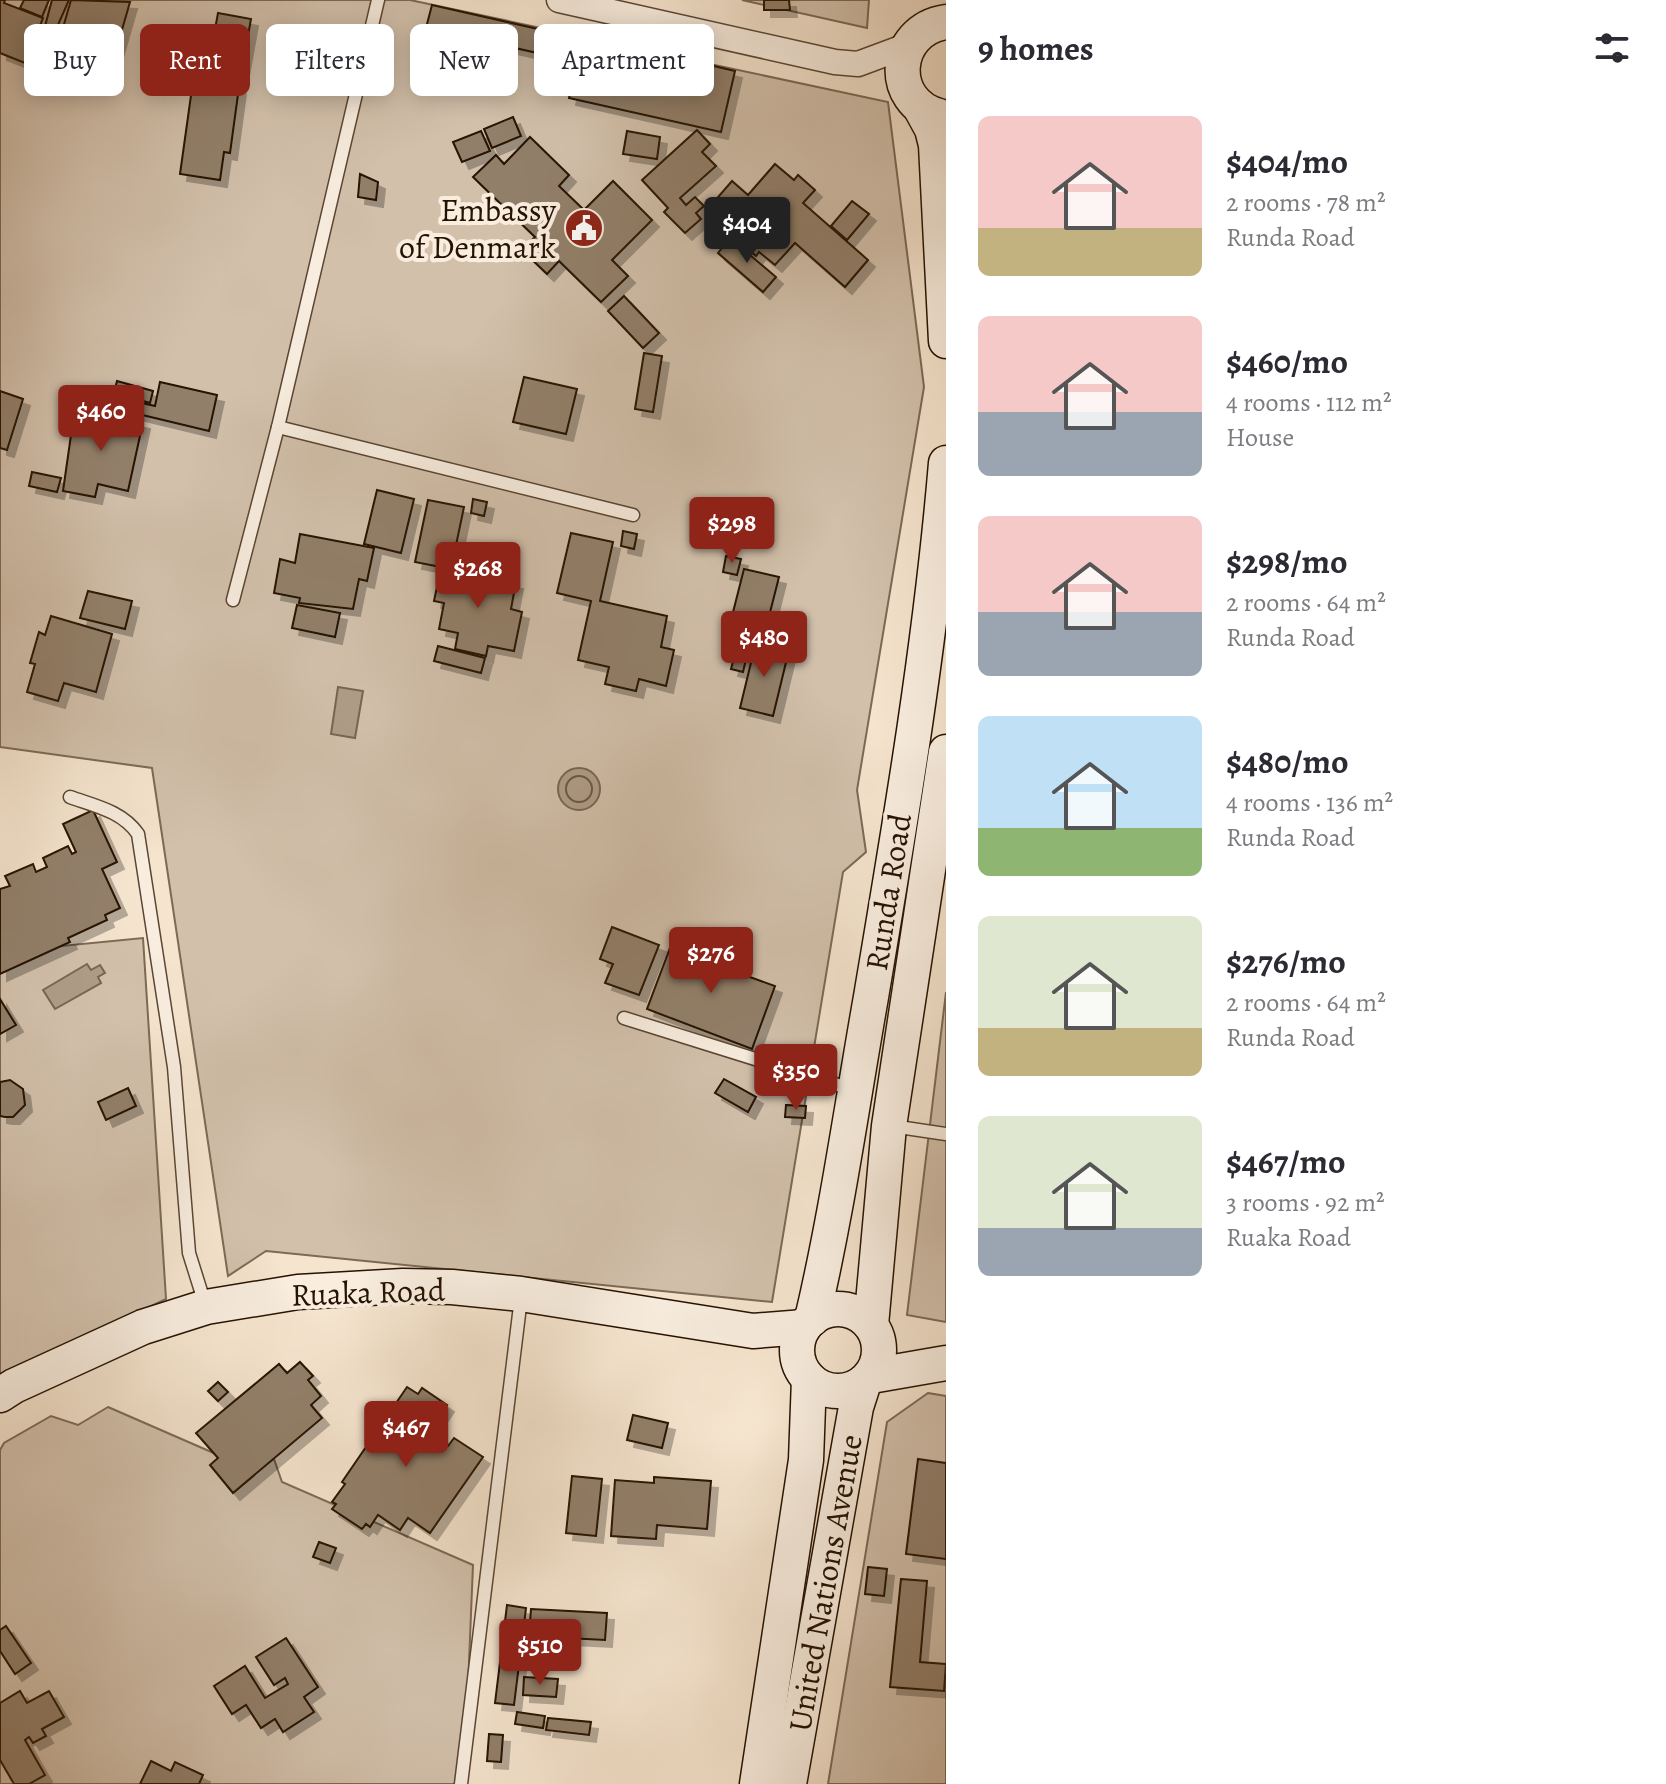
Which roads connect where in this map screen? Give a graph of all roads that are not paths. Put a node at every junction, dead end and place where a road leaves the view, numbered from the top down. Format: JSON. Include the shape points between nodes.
{"nodes":[{"id":1,"x":378,"y":0,"type":"edge"},
{"id":2,"x":559,"y":0,"type":"edge"},
{"id":3,"x":919,"y":0,"type":"edge"},
{"id":4,"x":924,"y":34,"type":"edge"},
{"id":5,"x":858,"y":64,"type":"junction"},
{"id":6,"x":923,"y":102,"type":"edge"},
{"id":7,"x":946,"y":341,"type":"edge"},
{"id":8,"x":278,"y":427,"type":"junction"},
{"id":9,"x":946,"y":463,"type":"edge"},
{"id":10,"x":633,"y":515,"type":"dead end"},
{"id":11,"x":233,"y":600,"type":"dead end"},
{"id":12,"x":946,"y":752,"type":"edge"},
{"id":13,"x":70,"y":797,"type":"dead end"},
{"id":14,"x":624,"y":1018,"type":"dead end"},
{"id":15,"x":855,"y":1090,"type":"junction"},
{"id":16,"x":889,"y":1126,"type":"junction"},
{"id":17,"x":946,"y":1134,"type":"edge"},
{"id":18,"x":521,"y":1294,"type":"junction"},
{"id":19,"x":206,"y":1307,"type":"junction"},
{"id":20,"x":808,"y":1323,"type":"junction"},
{"id":21,"x":873,"y":1329,"type":"junction"},
{"id":22,"x":753,"y":1331,"type":"junction"},
{"id":23,"x":946,"y":1356,"type":"edge"},
{"id":24,"x":946,"y":1363,"type":"edge"},
{"id":25,"x":804,"y":1371,"type":"junction"},
{"id":26,"x":868,"y":1379,"type":"junction"},
{"id":27,"x":0,"y":1395,"type":"edge"},
{"id":28,"x":461,"y":1784,"type":"edge"},
{"id":29,"x":757,"y":1784,"type":"edge"},
{"id":30,"x":789,"y":1784,"type":"edge"}],
"edges":[{"from":1,"to":8,"type":"lane"},
{"from":2,"to":5,"type":"street"},
{"from":3,"to":4,"type":"street"},
{"from":4,"to":5,"type":"street"},
{"from":4,"to":6,"type":"street","via":[[903,58]]},
{"from":5,"to":6,"type":"street"},
{"from":6,"to":7,"type":"street","via":[[936,145]]},
{"from":8,"to":10,"type":"lane"},
{"from":8,"to":11,"type":"lane"},
{"from":9,"to":15,"type":"street","name":"Runda Road","via":[[926,647]]},
{"from":12,"to":16,"type":"street","name":"Runda Road"},
{"from":13,"to":19,"type":"lane","via":[[120,815],[138,834],[174,1067],[189,1253]]},
{"from":14,"to":15,"type":"lane"},
{"from":15,"to":20,"type":"street","name":"Runda Road"},
{"from":16,"to":17,"type":"lane"},
{"from":16,"to":21,"type":"street","name":"Runda Road"},
{"from":18,"to":19,"type":"street","name":"Ruaka Road","via":[[403,1286],[298,1292]]},
{"from":18,"to":22,"type":"street","name":"Ruaka Road"},
{"from":18,"to":28,"type":"lane"},
{"from":19,"to":27,"type":"street","name":"Ruaka Road","via":[[143,1327]]},
{"from":20,"to":21,"type":"street","via":[[822,1311],[847,1310]]},
{"from":20,"to":22,"type":"street","name":"Ruaka Road"},
{"from":20,"to":25,"type":"street","via":[[798,1338]]},
{"from":21,"to":23,"type":"street"},
{"from":21,"to":26,"type":"street","via":[[879,1358]]},
{"from":22,"to":25,"type":"street","name":"Ruaka Road"},
{"from":24,"to":26,"type":"street"},
{"from":25,"to":26,"type":"street","via":[[829,1391],[847,1391]]},
{"from":25,"to":29,"type":"street","name":"United Nations Avenue","via":[[806,1460]]},
{"from":26,"to":30,"type":"street","name":"United Nations Avenue","via":[[856,1407]]}]}
